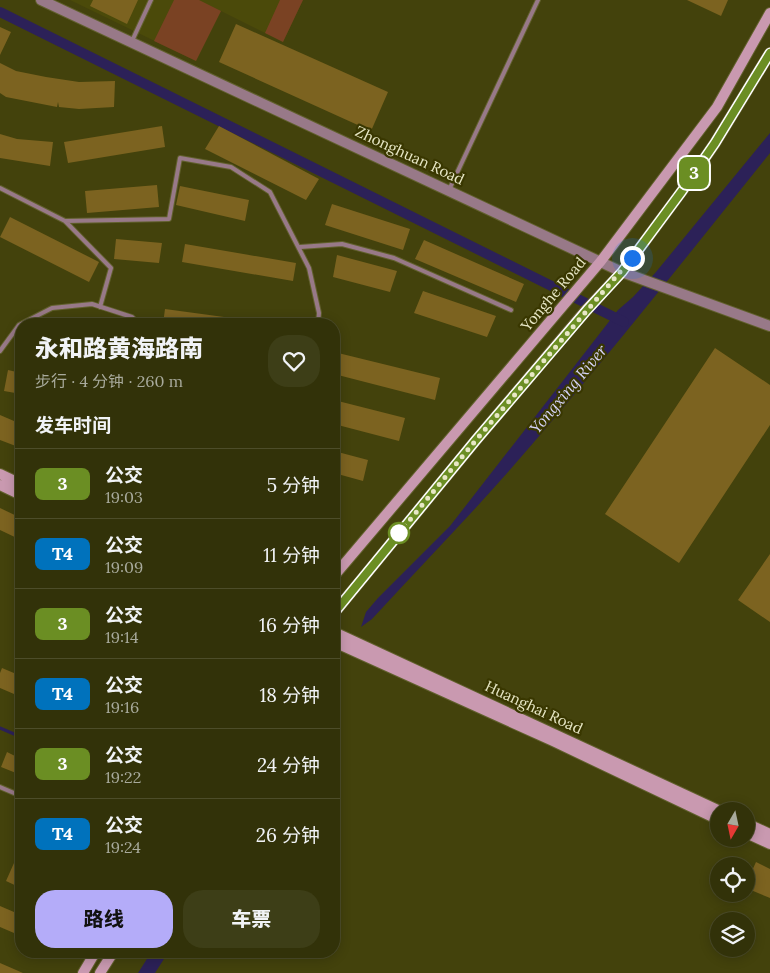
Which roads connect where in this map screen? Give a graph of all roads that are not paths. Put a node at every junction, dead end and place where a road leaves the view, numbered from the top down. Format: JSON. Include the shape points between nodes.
{"nodes":[{"id":1,"x":41,"y":0,"type":"edge"},
{"id":2,"x":151,"y":0,"type":"edge"},
{"id":3,"x":538,"y":0,"type":"edge"},
{"id":4,"x":770,"y":13,"type":"edge"},
{"id":5,"x":131,"y":42,"type":"junction"},
{"id":6,"x":770,"y":53,"type":"edge"},
{"id":7,"x":0,"y":188,"type":"edge"},
{"id":8,"x":449,"y":190,"type":"junction"},
{"id":9,"x":65,"y":221,"type":"junction"},
{"id":10,"x":300,"y":248,"type":"junction"},
{"id":11,"x":602,"y":261,"type":"junction"},
{"id":12,"x":622,"y":272,"type":"junction"},
{"id":13,"x":100,"y":306,"type":"junction"},
{"id":14,"x":511,"y":310,"type":"dead end"},
{"id":15,"x":33,"y":318,"type":"edge"},
{"id":16,"x":133,"y":318,"type":"edge"},
{"id":17,"x":319,"y":318,"type":"edge"},
{"id":18,"x":770,"y":326,"type":"edge"},
{"id":19,"x":15,"y":332,"type":"edge"},
{"id":20,"x":0,"y":351,"type":"edge"},
{"id":21,"x":0,"y":474,"type":"edge"},
{"id":22,"x":15,"y":481,"type":"edge"},
{"id":23,"x":0,"y":485,"type":"edge"},
{"id":24,"x":15,"y":491,"type":"edge"},
{"id":25,"x":340,"y":569,"type":"edge"},
{"id":26,"x":340,"y":606,"type":"edge"},
{"id":27,"x":340,"y":635,"type":"edge"},
{"id":28,"x":340,"y":645,"type":"edge"},
{"id":29,"x":0,"y":787,"type":"edge"},
{"id":30,"x":15,"y":793,"type":"edge"},
{"id":31,"x":710,"y":806,"type":"edge"},
{"id":32,"x":710,"y":816,"type":"edge"},
{"id":33,"x":755,"y":827,"type":"edge"},
{"id":34,"x":770,"y":834,"type":"edge"},
{"id":35,"x":755,"y":837,"type":"edge"},
{"id":36,"x":770,"y":844,"type":"edge"},
{"id":37,"x":92,"y":958,"type":"edge"},
{"id":38,"x":110,"y":958,"type":"edge"},
{"id":39,"x":83,"y":973,"type":"edge"},
{"id":40,"x":100,"y":973,"type":"edge"}],
"edges":[{"from":1,"to":5,"type":"street","name":"Zhonghuan Road"},
{"from":2,"to":5,"type":"lane"},
{"from":3,"to":8,"type":"lane"},
{"from":4,"to":11,"type":"main road","name":"Yonghe Road","via":[[717,107]]},
{"from":5,"to":8,"type":"street","name":"Zhonghuan Road"},
{"from":6,"to":12,"type":"main road","via":[[715,143]]},
{"from":7,"to":9,"type":"lane"},
{"from":8,"to":11,"type":"street","name":"Zhonghuan Road"},
{"from":9,"to":10,"type":"lane","via":[[169,219],[180,158],[232,167],[270,192]]},
{"from":9,"to":13,"type":"lane","via":[[111,268]]},
{"from":10,"to":14,"type":"lane","via":[[342,244],[394,258]]},
{"from":10,"to":17,"type":"lane","via":[[309,268]]},
{"from":11,"to":12,"type":"street","name":"Zhonghuan Road"},
{"from":11,"to":25,"type":"main road","name":"Yonghe Road"},
{"from":12,"to":18,"type":"street","name":"Zhonghuan Road"},
{"from":12,"to":26,"type":"main road","via":[[476,440]]},
{"from":13,"to":15,"type":"lane","via":[[52,308]]},
{"from":13,"to":16,"type":"lane"},
{"from":19,"to":20,"type":"lane"},
{"from":21,"to":22,"type":"main road"},
{"from":23,"to":24,"type":"main road"},
{"from":27,"to":31,"type":"main road","name":"Huanghai Road"},
{"from":28,"to":32,"type":"main road","name":"Huanghai Road"},
{"from":29,"to":30,"type":"lane"},
{"from":33,"to":34,"type":"main road"},
{"from":35,"to":36,"type":"main road"},
{"from":37,"to":39,"type":"main road"},
{"from":38,"to":40,"type":"main road"}]}
